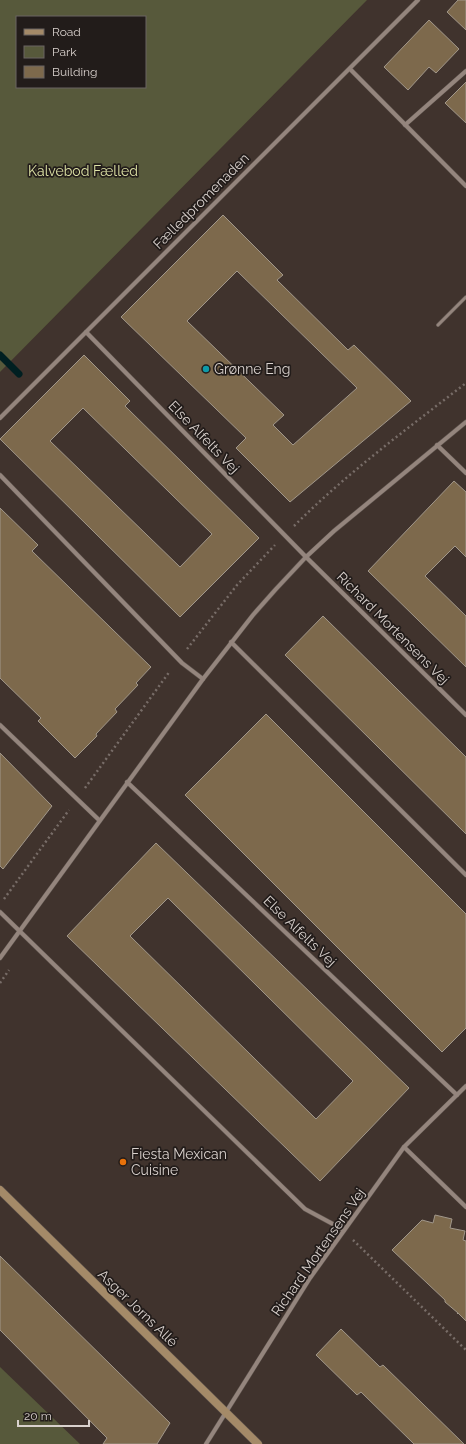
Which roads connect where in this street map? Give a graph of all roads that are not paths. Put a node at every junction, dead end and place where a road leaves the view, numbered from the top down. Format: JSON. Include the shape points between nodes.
{"nodes":[{"id":1,"x":418,"y":0,"type":"edge"},
{"id":2,"x":350,"y":68,"type":"junction"},
{"id":3,"x":466,"y":71,"type":"edge"},
{"id":4,"x":406,"y":125,"type":"junction"},
{"id":5,"x":466,"y":186,"type":"edge"},
{"id":6,"x":466,"y":297,"type":"edge"},
{"id":7,"x":438,"y":325,"type":"dead end"},
{"id":8,"x":86,"y":332,"type":"junction"},
{"id":9,"x":0,"y":418,"type":"edge"},
{"id":10,"x":466,"y":422,"type":"edge"},
{"id":11,"x":437,"y":445,"type":"junction"},
{"id":12,"x":466,"y":473,"type":"edge"},
{"id":13,"x":0,"y":475,"type":"edge"},
{"id":14,"x":306,"y":557,"type":"junction"},
{"id":15,"x":231,"y":642,"type":"junction"},
{"id":16,"x":203,"y":679,"type":"junction"},
{"id":17,"x":466,"y":715,"type":"edge"},
{"id":18,"x":0,"y":725,"type":"edge"},
{"id":19,"x":127,"y":782,"type":"junction"},
{"id":20,"x":99,"y":820,"type":"junction"},
{"id":21,"x":466,"y":875,"type":"edge"},
{"id":22,"x":0,"y":912,"type":"edge"},
{"id":23,"x":19,"y":931,"type":"junction"},
{"id":24,"x":0,"y":958,"type":"edge"},
{"id":25,"x":466,"y":1086,"type":"edge"},
{"id":26,"x":457,"y":1095,"type":"junction"},
{"id":27,"x":404,"y":1147,"type":"junction"},
{"id":28,"x":0,"y":1190,"type":"edge"},
{"id":29,"x":466,"y":1207,"type":"edge"},
{"id":30,"x":344,"y":1230,"type":"junction"},
{"id":31,"x":226,"y":1412,"type":"junction"},
{"id":32,"x":206,"y":1444,"type":"edge"},
{"id":33,"x":258,"y":1444,"type":"edge"}],
"edges":[{"from":1,"to":2,"type":"street","name":"Fælledpromenaden"},
{"from":2,"to":4,"type":"street"},
{"from":2,"to":8,"type":"street","name":"Fælledpromenaden"},
{"from":3,"to":4,"type":"street"},
{"from":4,"to":5,"type":"street"},
{"from":6,"to":7,"type":"lane"},
{"from":8,"to":9,"type":"street","name":"Fælledpromenaden"},
{"from":8,"to":14,"type":"street","name":"Else Alfelts Vej"},
{"from":10,"to":11,"type":"street"},
{"from":11,"to":12,"type":"street"},
{"from":11,"to":14,"type":"street"},
{"from":13,"to":16,"type":"street","via":[[179,660]]},
{"from":14,"to":15,"type":"street"},
{"from":14,"to":17,"type":"street","name":"Richard Mortensens Vej"},
{"from":15,"to":16,"type":"street"},
{"from":15,"to":21,"type":"street"},
{"from":16,"to":19,"type":"street"},
{"from":18,"to":20,"type":"street"},
{"from":19,"to":20,"type":"street"},
{"from":19,"to":26,"type":"street","name":"Else Alfelts Vej"},
{"from":20,"to":23,"type":"street"},
{"from":22,"to":23,"type":"street"},
{"from":23,"to":24,"type":"street"},
{"from":23,"to":30,"type":"street","via":[[305,1209]]},
{"from":25,"to":26,"type":"street","name":"Richard Mortensens Vej"},
{"from":26,"to":27,"type":"street","name":"Richard Mortensens Vej"},
{"from":27,"to":29,"type":"street"},
{"from":27,"to":30,"type":"street","name":"Richard Mortensens Vej"},
{"from":28,"to":31,"type":"street","name":"Asger Jorns Allé"},
{"from":30,"to":31,"type":"street","name":"Richard Mortensens Vej","via":[[310,1278]]},
{"from":31,"to":32,"type":"street","name":"Richard Mortensens Vej"},
{"from":31,"to":33,"type":"street","name":"Asger Jorns Allé"}]}
